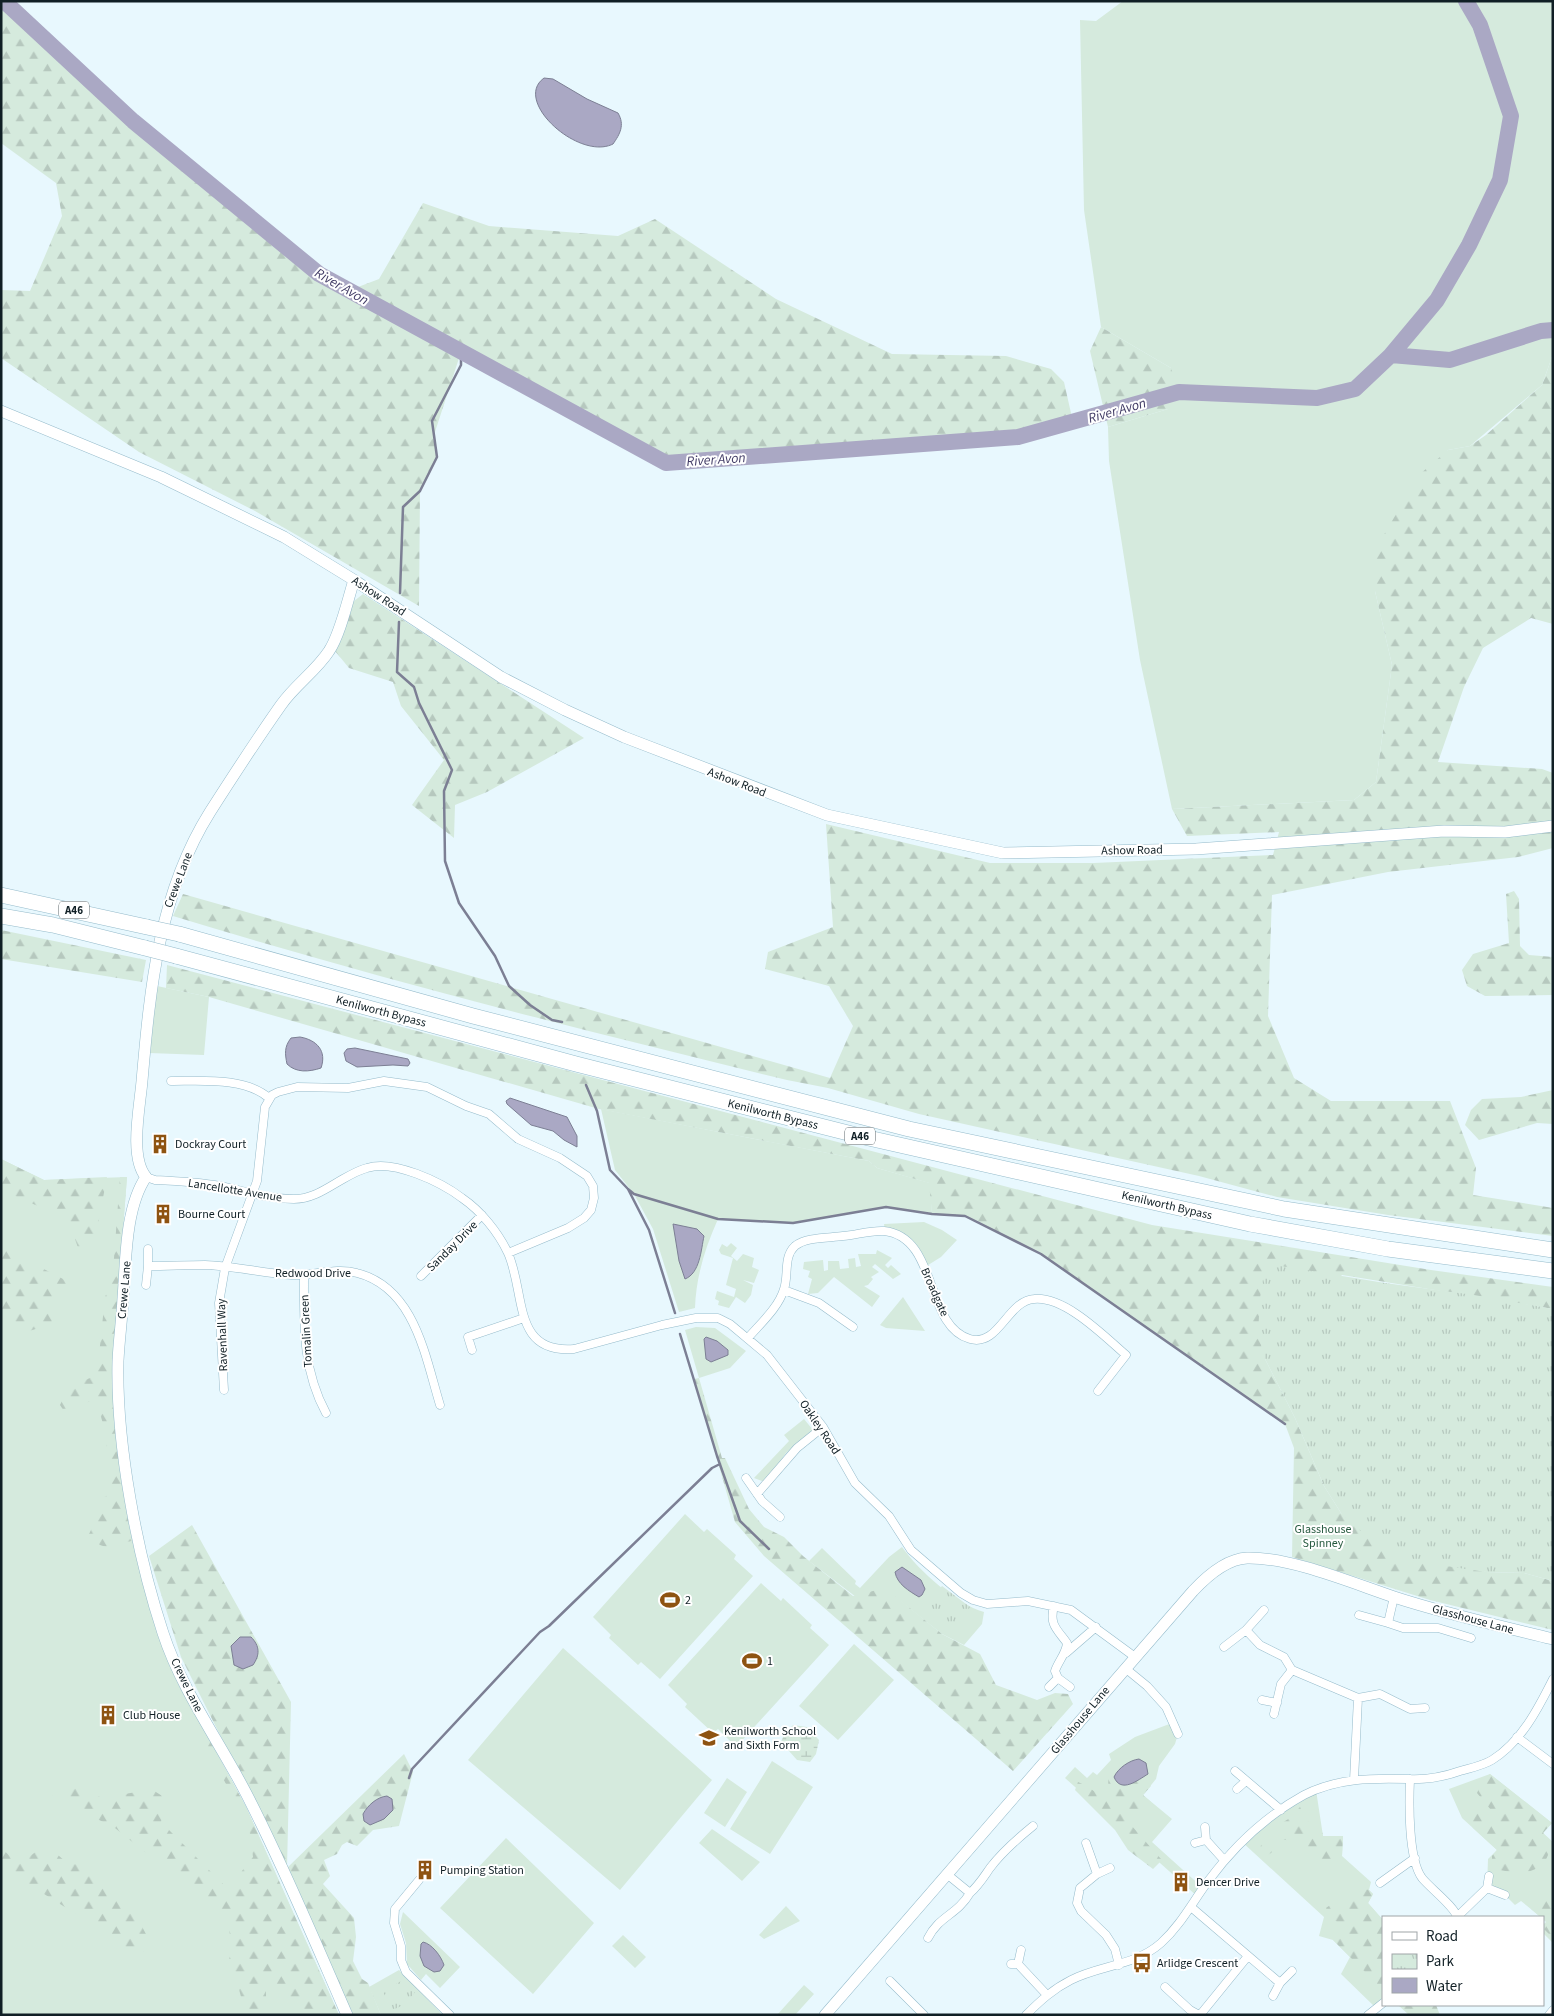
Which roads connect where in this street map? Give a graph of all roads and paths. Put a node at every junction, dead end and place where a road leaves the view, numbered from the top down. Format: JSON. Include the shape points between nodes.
{"nodes":[{"id":1,"x":1,"y":411,"type":"edge"},
{"id":2,"x":354,"y":580,"type":"junction"},
{"id":3,"x":1553,"y":826,"type":"edge"},
{"id":4,"x":1,"y":895,"type":"edge"},
{"id":5,"x":1,"y":916,"type":"edge"},
{"id":6,"x":171,"y":1081,"type":"dead end"},
{"id":7,"x":269,"y":1098,"type":"junction"},
{"id":8,"x":146,"y":1177,"type":"junction"},
{"id":9,"x":251,"y":1194,"type":"junction"},
{"id":10,"x":482,"y":1215,"type":"junction"},
{"id":11,"x":148,"y":1249,"type":"dead end"},
{"id":12,"x":1553,"y":1250,"type":"edge"},
{"id":13,"x":508,"y":1253,"type":"junction"},
{"id":14,"x":148,"y":1266,"type":"junction"},
{"id":15,"x":224,"y":1268,"type":"junction"},
{"id":16,"x":1553,"y":1271,"type":"edge"},
{"id":17,"x":304,"y":1276,"type":"junction"},
{"id":18,"x":421,"y":1276,"type":"dead end"},
{"id":19,"x":146,"y":1285,"type":"dead end"},
{"id":20,"x":784,"y":1290,"type":"junction"},
{"id":21,"x":524,"y":1318,"type":"junction"},
{"id":22,"x":853,"y":1327,"type":"dead end"},
{"id":23,"x":748,"y":1338,"type":"junction"},
{"id":24,"x":548,"y":1348,"type":"joint"},
{"id":25,"x":472,"y":1350,"type":"dead end"},
{"id":26,"x":224,"y":1390,"type":"dead end"},
{"id":27,"x":1098,"y":1390,"type":"dead end"},
{"id":28,"x":440,"y":1405,"type":"dead end"},
{"id":29,"x":326,"y":1413,"type":"dead end"},
{"id":30,"x":823,"y":1427,"type":"junction"},
{"id":31,"x":746,"y":1478,"type":"dead end"},
{"id":32,"x":757,"y":1494,"type":"junction"},
{"id":33,"x":780,"y":1517,"type":"dead end"},
{"id":34,"x":1394,"y":1597,"type":"junction"},
{"id":35,"x":1054,"y":1606,"type":"junction"},
{"id":36,"x":1264,"y":1610,"type":"dead end"},
{"id":37,"x":1359,"y":1616,"type":"dead end"},
{"id":38,"x":1388,"y":1623,"type":"junction"},
{"id":39,"x":1096,"y":1626,"type":"junction"},
{"id":40,"x":1246,"y":1630,"type":"junction"},
{"id":41,"x":1471,"y":1638,"type":"dead end"},
{"id":42,"x":1553,"y":1639,"type":"edge"},
{"id":43,"x":1224,"y":1647,"type":"dead end"},
{"id":44,"x":1066,"y":1653,"type":"junction"},
{"id":45,"x":1135,"y":1657,"type":"junction"},
{"id":46,"x":1125,"y":1668,"type":"junction"},
{"id":47,"x":1292,"y":1670,"type":"junction"},
{"id":48,"x":1058,"y":1678,"type":"junction"},
{"id":49,"x":1553,"y":1680,"type":"edge"},
{"id":50,"x":1049,"y":1687,"type":"dead end"},
{"id":51,"x":1070,"y":1687,"type":"dead end"},
{"id":52,"x":1358,"y":1698,"type":"junction"},
{"id":53,"x":1262,"y":1700,"type":"dead end"},
{"id":54,"x":1277,"y":1703,"type":"junction"},
{"id":55,"x":1425,"y":1708,"type":"dead end"},
{"id":56,"x":1274,"y":1714,"type":"dead end"},
{"id":57,"x":1178,"y":1734,"type":"dead end"},
{"id":58,"x":1517,"y":1738,"type":"junction"},
{"id":59,"x":1553,"y":1764,"type":"edge"},
{"id":60,"x":1235,"y":1771,"type":"dead end"},
{"id":61,"x":1410,"y":1779,"type":"junction"},
{"id":62,"x":1354,"y":1780,"type":"junction"},
{"id":63,"x":1246,"y":1781,"type":"junction"},
{"id":64,"x":1237,"y":1789,"type":"dead end"},
{"id":65,"x":1281,"y":1810,"type":"junction"},
{"id":66,"x":1033,"y":1826,"type":"dead end"},
{"id":67,"x":1205,"y":1827,"type":"dead end"},
{"id":68,"x":1206,"y":1840,"type":"junction"},
{"id":69,"x":1194,"y":1843,"type":"dead end"},
{"id":70,"x":1086,"y":1844,"type":"dead end"},
{"id":71,"x":1415,"y":1858,"type":"junction"},
{"id":72,"x":1224,"y":1860,"type":"junction"},
{"id":73,"x":1110,"y":1868,"type":"dead end"},
{"id":74,"x":1097,"y":1874,"type":"junction"},
{"id":75,"x":948,"y":1875,"type":"junction"},
{"id":76,"x":1489,"y":1876,"type":"dead end"},
{"id":77,"x":419,"y":1880,"type":"dead end"},
{"id":78,"x":1380,"y":1883,"type":"dead end"},
{"id":79,"x":1487,"y":1888,"type":"junction"},
{"id":80,"x":970,"y":1893,"type":"junction"},
{"id":81,"x":1505,"y":1895,"type":"dead end"},
{"id":82,"x":1068,"y":1904,"type":"dead end"},
{"id":83,"x":1077,"y":1904,"type":"junction"},
{"id":84,"x":1192,"y":1907,"type":"junction"},
{"id":85,"x":1458,"y":1916,"type":"edge"},
{"id":86,"x":928,"y":1938,"type":"dead end"},
{"id":87,"x":1021,"y":1950,"type":"dead end"},
{"id":88,"x":1248,"y":1956,"type":"junction"},
{"id":89,"x":1119,"y":1965,"type":"junction"},
{"id":90,"x":1292,"y":1971,"type":"dead end"},
{"id":91,"x":890,"y":1981,"type":"dead end"},
{"id":92,"x":1280,"y":1983,"type":"junction"},
{"id":93,"x":1165,"y":1987,"type":"dead end"},
{"id":94,"x":1047,"y":1994,"type":"junction"},
{"id":95,"x":1273,"y":1996,"type":"dead end"},
{"id":96,"x":1382,"y":2004,"type":"edge"},
{"id":97,"x":1553,"y":2010,"type":"edge"},
{"id":98,"x":347,"y":2015,"type":"edge"},
{"id":99,"x":450,"y":2015,"type":"edge"},
{"id":100,"x":825,"y":2015,"type":"edge"},
{"id":101,"x":924,"y":2015,"type":"edge"},
{"id":102,"x":1026,"y":2015,"type":"edge"},
{"id":103,"x":1200,"y":2015,"type":"edge"},
{"id":104,"x":1368,"y":2015,"type":"edge"},
{"id":105,"x":1549,"y":2015,"type":"edge"}],
"edges":[{"from":1,"to":2,"type":"street","name":"Ashow Road","via":[[161,477],[284,537]]},
{"from":2,"to":3,"type":"street","name":"Ashow Road","via":[[502,677],[624,737],[827,815],[1003,852],[1196,849],[1444,831],[1505,832]]},
{"from":2,"to":8,"type":"street","name":"Crewe Lane","via":[[329,652],[282,704],[209,813],[180,870],[166,911],[146,1031],[138,1138],[140,1164]]},
{"from":4,"to":12,"type":"highway","name":"Kenilworth Bypass","number":"A46","bridge":true,"via":[[179,934],[474,1016],[909,1129],[1284,1210]]},
{"from":5,"to":16,"type":"highway","name":"Kenilworth Bypass","number":"A46","bridge":true,"via":[[145,948],[576,1064],[864,1137],[1250,1224],[1388,1249]]},
{"from":6,"to":7,"type":"street","via":[[238,1085],[256,1089]]},
{"from":7,"to":9,"type":"street","name":"Ravenhall Way","via":[[263,1112],[259,1170]]},
{"from":7,"to":13,"type":"street","via":[[297,1087],[348,1088],[384,1081],[427,1087],[488,1114],[518,1139],[560,1158],[588,1176],[594,1198],[591,1210],[584,1218]]},
{"from":8,"to":9,"type":"street","name":"Lancellotte Avenue","via":[[218,1185]]},
{"from":8,"to":98,"type":"street","name":"Crewe Lane","via":[[133,1206],[118,1360],[126,1467],[144,1563],[168,1645],[190,1695],[251,1804]]},
{"from":9,"to":10,"type":"street","name":"Lancellotte Avenue","via":[[297,1199],[325,1190],[367,1168],[387,1166],[431,1181],[462,1197]]},
{"from":9,"to":15,"type":"street","name":"Ravenhall Way"},
{"from":10,"to":13,"type":"street","name":"Lancellotte Avenue"},
{"from":10,"to":18,"type":"street","name":"Sanday Drive"},
{"from":11,"to":14,"type":"street"},
{"from":13,"to":21,"type":"street","name":"Lancellotte Avenue"},
{"from":14,"to":15,"type":"street","name":"Redwood Drive","via":[[207,1265]]},
{"from":14,"to":19,"type":"street"},
{"from":15,"to":17,"type":"street","name":"Redwood Drive"},
{"from":15,"to":26,"type":"street","name":"Ravenhall Way","via":[[218,1303]]},
{"from":17,"to":28,"type":"street","name":"Redwood Drive","via":[[344,1271],[357,1273],[385,1287],[398,1299],[419,1336],[428,1378]]},
{"from":17,"to":29,"type":"street","name":"Tomalin Green","via":[[308,1370]]},
{"from":20,"to":22,"type":"street","via":[[819,1303]]},
{"from":20,"to":23,"type":"street","name":"Broadgate"},
{"from":20,"to":27,"type":"street","name":"Broadgate","via":[[789,1255],[800,1243],[885,1231],[903,1238],[916,1254],[928,1273],[942,1312],[965,1337],[980,1340],[987,1337],[1016,1307],[1034,1298],[1048,1300],[1072,1312],[1126,1355]]},
{"from":21,"to":24,"type":"street","name":"Lancellotte Avenue","via":[[534,1337]]},
{"from":21,"to":25,"type":"street","via":[[468,1337]]},
{"from":23,"to":24,"type":"street","name":"Oakley Road","via":[[718,1318],[705,1317],[662,1324],[574,1350]]},
{"from":23,"to":30,"type":"street","name":"Oakley Road","via":[[767,1354]]},
{"from":30,"to":32,"type":"street","via":[[797,1448]]},
{"from":30,"to":35,"type":"street","name":"Oakley Road","via":[[855,1483],[888,1516],[911,1550],[961,1593],[987,1604],[1028,1601]]},
{"from":31,"to":32,"type":"street"},
{"from":32,"to":33,"type":"street"},
{"from":34,"to":38,"type":"street"},
{"from":34,"to":42,"type":"street","name":"Glasshouse Lane"},
{"from":34,"to":45,"type":"street","name":"Glasshouse Lane","via":[[1270,1560],[1238,1560],[1207,1576]]},
{"from":35,"to":39,"type":"street","name":"Oakley Road","via":[[1071,1610]]},
{"from":35,"to":44,"type":"street","via":[[1051,1622],[1067,1643]]},
{"from":36,"to":40,"type":"street"},
{"from":37,"to":38,"type":"street","name":"Glasshouse Lane"},
{"from":38,"to":41,"type":"street","name":"Glasshouse Lane","via":[[1403,1628],[1438,1628]]},
{"from":39,"to":44,"type":"street"},
{"from":39,"to":45,"type":"street","name":"Oakley Road"},
{"from":40,"to":43,"type":"street"},
{"from":40,"to":47,"type":"street","via":[[1260,1645],[1284,1657]]},
{"from":44,"to":48,"type":"street","via":[[1055,1671]]},
{"from":45,"to":46,"type":"street","name":"Glasshouse Lane"},
{"from":46,"to":57,"type":"street","via":[[1166,1707]]},
{"from":46,"to":75,"type":"street","name":"Glasshouse Lane"},
{"from":47,"to":52,"type":"street"},
{"from":47,"to":54,"type":"street","via":[[1281,1684]]},
{"from":48,"to":50,"type":"street"},
{"from":48,"to":51,"type":"street"},
{"from":49,"to":58,"type":"street","via":[[1537,1711]]},
{"from":52,"to":55,"type":"street","via":[[1380,1694],[1410,1709]]},
{"from":52,"to":62,"type":"street"},
{"from":53,"to":54,"type":"street"},
{"from":54,"to":56,"type":"street"},
{"from":58,"to":59,"type":"street"},
{"from":58,"to":61,"type":"street","via":[[1492,1760],[1478,1766],[1441,1777]]},
{"from":60,"to":63,"type":"street"},
{"from":61,"to":62,"type":"street"},
{"from":61,"to":71,"type":"street"},
{"from":62,"to":65,"type":"street","via":[[1331,1784]]},
{"from":63,"to":64,"type":"street"},
{"from":63,"to":65,"type":"street"},
{"from":65,"to":72,"type":"street","via":[[1241,1841]]},
{"from":66,"to":80,"type":"street","via":[[1011,1844],[989,1869],[981,1884]]},
{"from":67,"to":68,"type":"street"},
{"from":68,"to":69,"type":"street"},
{"from":68,"to":72,"type":"street"},
{"from":70,"to":74,"type":"street"},
{"from":71,"to":78,"type":"street"},
{"from":71,"to":85,"type":"street","via":[[1421,1876]]},
{"from":72,"to":84,"type":"street"},
{"from":73,"to":74,"type":"street"},
{"from":74,"to":83,"type":"street","via":[[1080,1888]]},
{"from":75,"to":80,"type":"street"},
{"from":75,"to":100,"type":"street","name":"Glasshouse Lane"},
{"from":76,"to":79,"type":"street"},
{"from":77,"to":99,"type":"street","via":[[395,1909],[394,1923],[401,1946],[401,1964]]},
{"from":79,"to":81,"type":"street"},
{"from":79,"to":85,"type":"street"},
{"from":80,"to":86,"type":"street","via":[[962,1906],[934,1926]]},
{"from":82,"to":83,"type":"street"},
{"from":83,"to":89,"type":"street","via":[[1106,1935],[1115,1949]]},
{"from":84,"to":88,"type":"street"},
{"from":84,"to":89,"type":"street","via":[[1161,1943],[1144,1955]]},
{"from":87,"to":94,"type":"street","via":[[1014,1964]]},
{"from":88,"to":92,"type":"street"},
{"from":88,"to":103,"type":"street"},
{"from":89,"to":94,"type":"street","via":[[1072,1979]]},
{"from":90,"to":92,"type":"street"},
{"from":91,"to":101,"type":"street"},
{"from":92,"to":95,"type":"street"},
{"from":93,"to":103,"type":"street"},
{"from":94,"to":102,"type":"street"},
{"from":96,"to":104,"type":"street"},
{"from":97,"to":105,"type":"street"}]}
